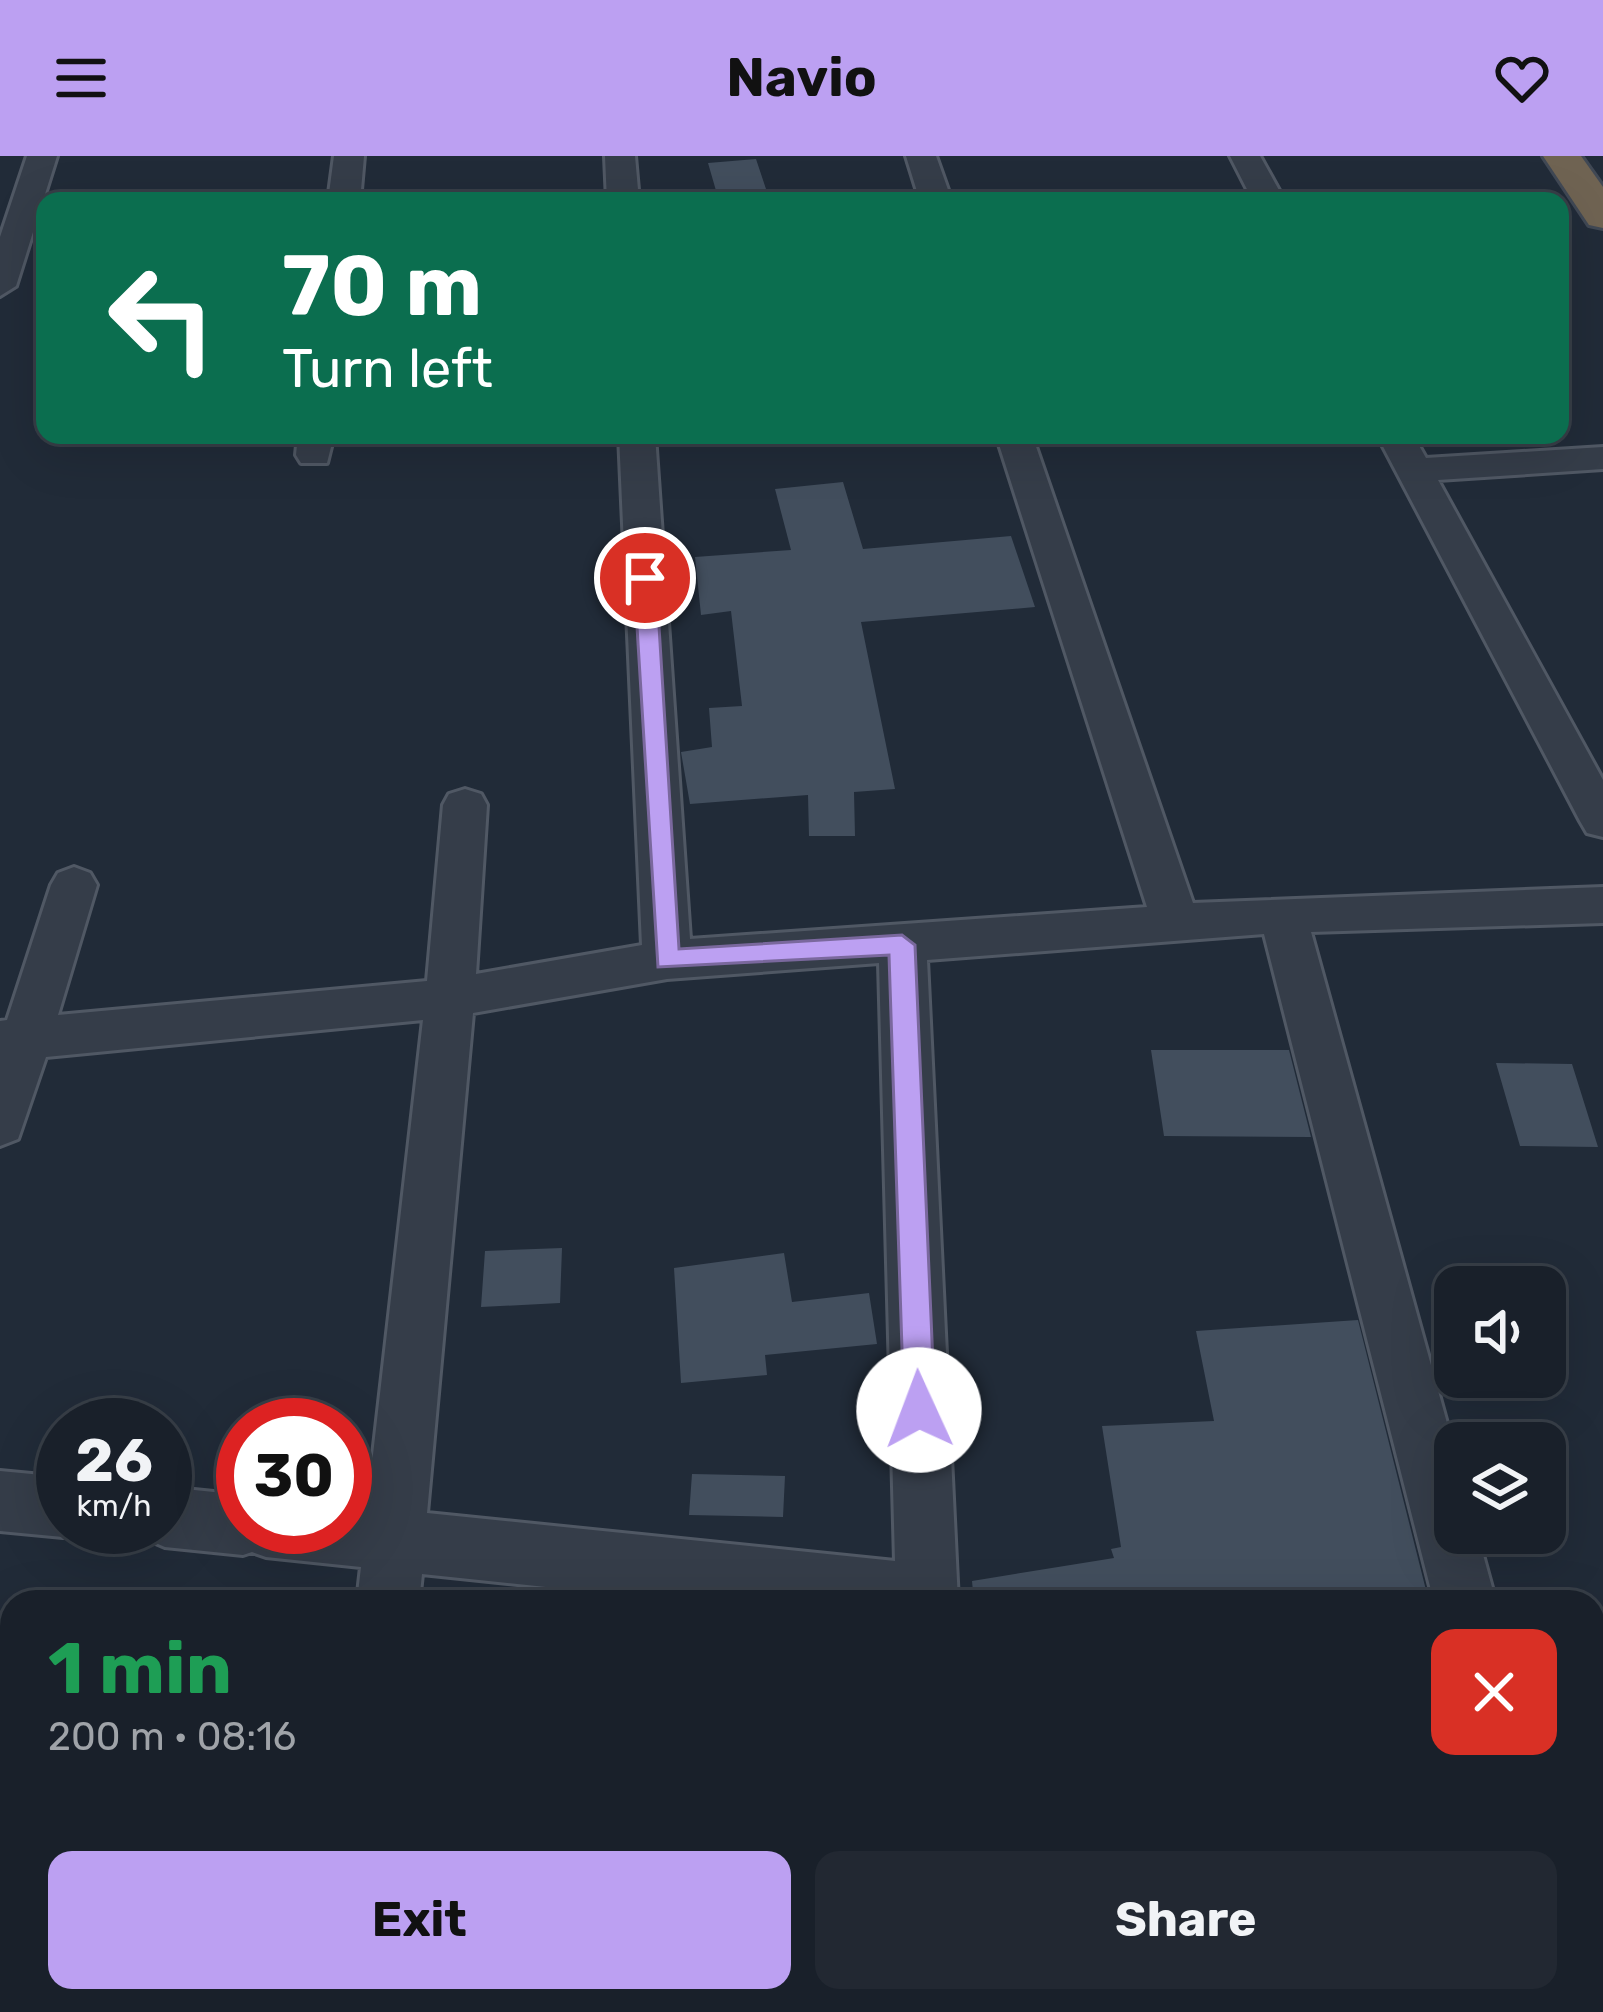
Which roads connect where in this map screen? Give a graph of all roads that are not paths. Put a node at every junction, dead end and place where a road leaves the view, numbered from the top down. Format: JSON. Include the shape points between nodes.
{"nodes":[{"id":1,"x":42,"y":156,"type":"edge"},
{"id":2,"x":349,"y":156,"type":"edge"},
{"id":3,"x":620,"y":156,"type":"edge"},
{"id":4,"x":921,"y":156,"type":"edge"},
{"id":5,"x":1245,"y":156,"type":"edge"},
{"id":6,"x":345,"y":192,"type":"edge"},
{"id":7,"x":622,"y":192,"type":"edge"},
{"id":8,"x":933,"y":192,"type":"edge"},
{"id":9,"x":1264,"y":192,"type":"edge"},
{"id":10,"x":0,"y":286,"type":"edge"},
{"id":11,"x":638,"y":444,"type":"edge"},
{"id":12,"x":1017,"y":444,"type":"edge"},
{"id":13,"x":1404,"y":452,"type":"edge"},
{"id":14,"x":1603,"y":458,"type":"edge"},
{"id":15,"x":464,"y":805,"type":"dead end"},
{"id":16,"x":1603,"y":821,"type":"edge"},
{"id":17,"x":74,"y":885,"type":"dead end"},
{"id":18,"x":1603,"y":904,"type":"edge"},
{"id":19,"x":1283,"y":915,"type":"junction"},
{"id":20,"x":1176,"y":922,"type":"junction"},
{"id":21,"x":902,"y":945,"type":"junction"},
{"id":22,"x":667,"y":960,"type":"junction"},
{"id":23,"x":451,"y":998,"type":"junction"},
{"id":24,"x":13,"y":1041,"type":"edge"},
{"id":25,"x":0,"y":1124,"type":"edge"},
{"id":26,"x":0,"y":1502,"type":"edge"},
{"id":27,"x":36,"y":1505,"type":"edge"},
{"id":28,"x":372,"y":1537,"type":"edge"},
{"id":29,"x":395,"y":1539,"type":"junction"},
{"id":30,"x":389,"y":1590,"type":"edge"},
{"id":31,"x":846,"y":1590,"type":"edge"},
{"id":32,"x":926,"y":1590,"type":"edge"},
{"id":33,"x":1462,"y":1590,"type":"edge"}],
"edges":[{"from":1,"to":10,"type":"street"},
{"from":2,"to":6,"type":"street"},
{"from":3,"to":7,"type":"street"},
{"from":4,"to":8,"type":"street"},
{"from":5,"to":9,"type":"street"},
{"from":11,"to":22,"type":"street"},
{"from":12,"to":20,"type":"street"},
{"from":13,"to":14,"type":"street"},
{"from":13,"to":16,"type":"street"},
{"from":15,"to":23,"type":"street"},
{"from":17,"to":24,"type":"street"},
{"from":18,"to":19,"type":"street"},
{"from":19,"to":20,"type":"street"},
{"from":19,"to":33,"type":"street"},
{"from":20,"to":21,"type":"street"},
{"from":21,"to":22,"type":"street"},
{"from":21,"to":32,"type":"street"},
{"from":22,"to":23,"type":"street"},
{"from":23,"to":24,"type":"street"},
{"from":23,"to":29,"type":"street"},
{"from":24,"to":25,"type":"street"},
{"from":26,"to":27,"type":"street"},
{"from":28,"to":29,"type":"street"},
{"from":29,"to":30,"type":"street"},
{"from":29,"to":31,"type":"street"}]}
